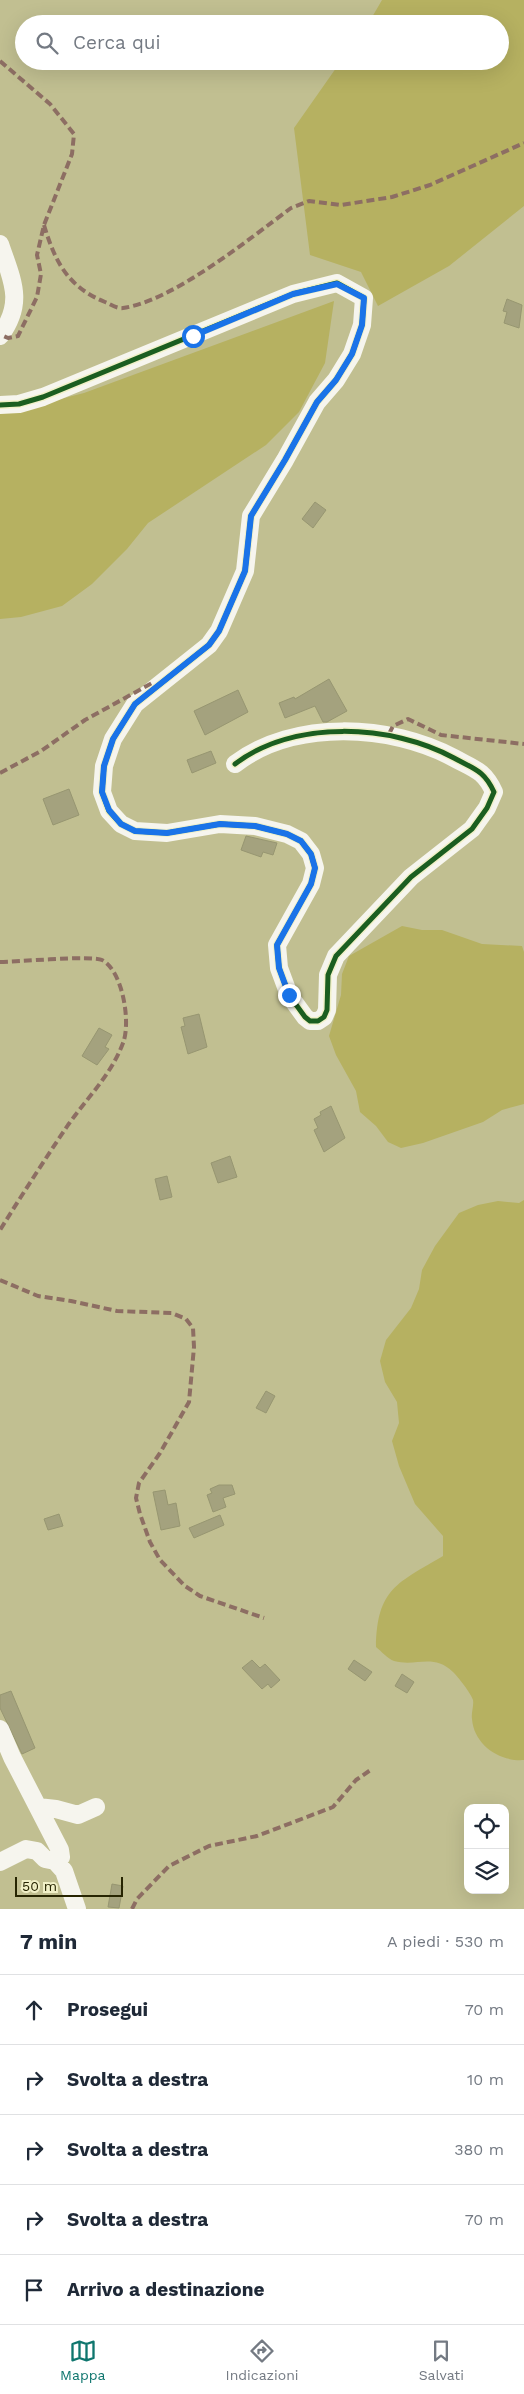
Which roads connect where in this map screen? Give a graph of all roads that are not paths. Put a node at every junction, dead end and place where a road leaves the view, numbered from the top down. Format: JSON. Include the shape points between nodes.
{"nodes":[{"id":1,"x":0,"y":244,"type":"edge"},
{"id":2,"x":0,"y":336,"type":"edge"},
{"id":3,"x":0,"y":405,"type":"edge"},
{"id":4,"x":235,"y":764,"type":"dead end"},
{"id":5,"x":0,"y":1729,"type":"edge"},
{"id":6,"x":38,"y":1807,"type":"junction"},
{"id":7,"x":96,"y":1807,"type":"dead end"},
{"id":8,"x":56,"y":1861,"type":"junction"},
{"id":9,"x":0,"y":1862,"type":"edge"},
{"id":10,"x":78,"y":1909,"type":"edge"}],
"edges":[{"from":1,"to":2,"type":"street","via":[[13,284],[15,307]]},
{"from":3,"to":4,"type":"street","via":[[43,397],[293,294],[337,284],[364,298],[362,325],[352,354],[317,402],[251,516],[245,571],[219,631],[209,645],[135,704],[113,739],[104,766],[102,792],[109,810],[121,824],[135,831],[167,833],[220,824],[255,826],[301,841],[311,854],[315,868],[311,884],[277,945],[279,968],[289,995],[305,1017],[318,1021],[327,1010],[328,975],[336,956],[411,877],[472,829],[494,792],[487,778],[442,752],[408,739],[372,732],[350,731],[277,741],[251,752]]},
{"from":5,"to":6,"type":"street"},
{"from":6,"to":7,"type":"street","via":[[78,1815]]},
{"from":6,"to":8,"type":"street","via":[[60,1850],[61,1857]]},
{"from":8,"to":9,"type":"street","via":[[26,1849]]},
{"from":8,"to":10,"type":"street","via":[[64,1871]]}]}
